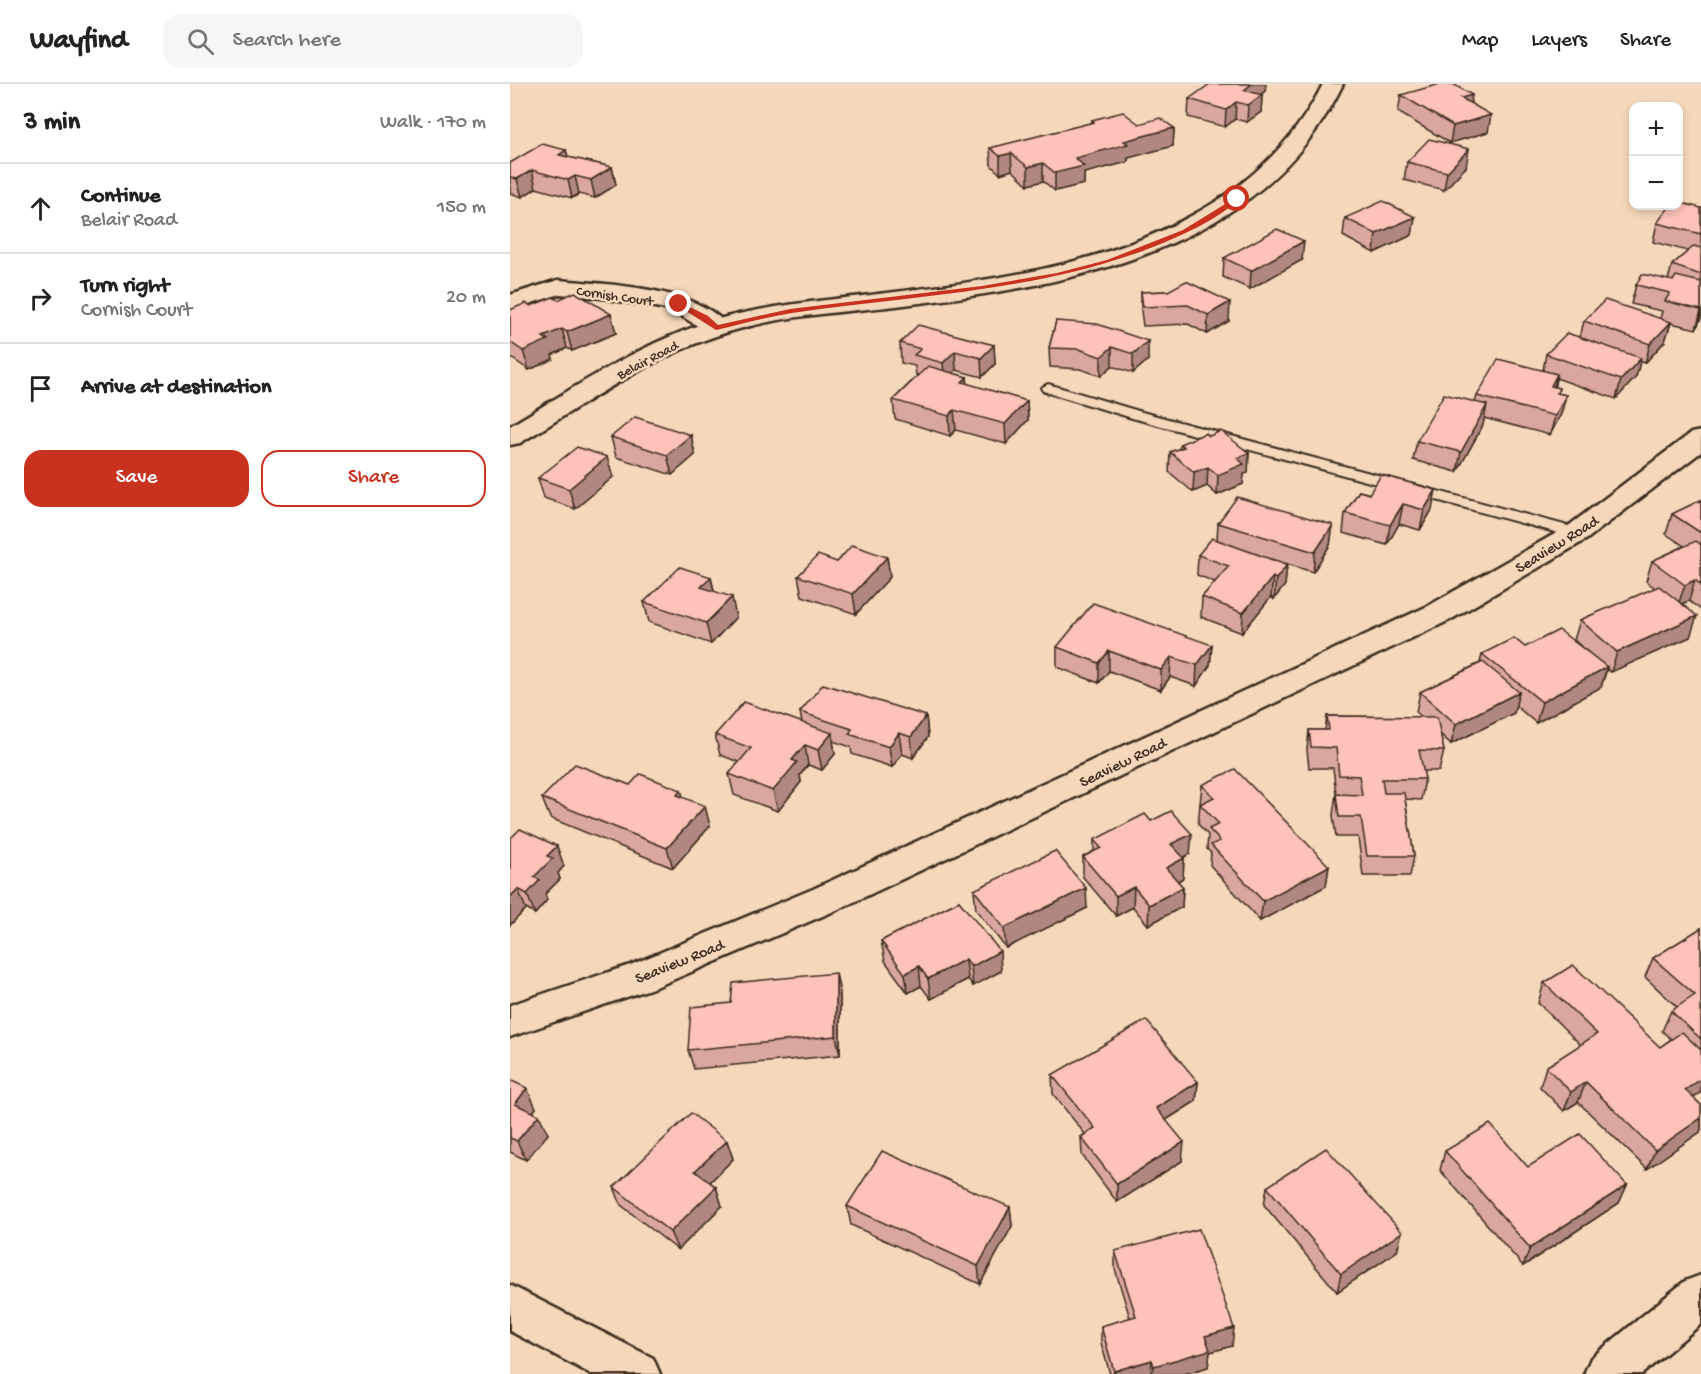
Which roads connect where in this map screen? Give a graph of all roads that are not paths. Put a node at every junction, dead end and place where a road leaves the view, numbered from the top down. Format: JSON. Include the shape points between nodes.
{"nodes":[{"id":1,"x":1333,"y":84,"type":"edge"},
{"id":2,"x":510,"y":303,"type":"edge"},
{"id":3,"x":716,"y":327,"type":"junction"},
{"id":4,"x":1048,"y":388,"type":"dead end"},
{"id":5,"x":510,"y":437,"type":"edge"},
{"id":6,"x":1701,"y":440,"type":"edge"},
{"id":7,"x":1577,"y":533,"type":"junction"},
{"id":8,"x":510,"y":1021,"type":"edge"},
{"id":9,"x":1701,"y":1296,"type":"edge"},
{"id":10,"x":510,"y":1307,"type":"edge"},
{"id":11,"x":637,"y":1374,"type":"edge"},
{"id":12,"x":1607,"y":1374,"type":"edge"}],
"edges":[{"from":1,"to":3,"type":"street","name":"Belair Road","via":[[1292,150],[1270,174],[1186,231],[1109,261],[1057,275],[982,289],[790,311]]},
{"from":2,"to":3,"type":"street","name":"Cornish Court","via":[[558,287],[602,291],[679,304]]},
{"from":3,"to":5,"type":"street","name":"Belair Road","via":[[664,348]]},
{"from":4,"to":7,"type":"lane"},
{"from":6,"to":7,"type":"street","name":"Seaview Road"},
{"from":7,"to":8,"type":"street","name":"Seaview Road","via":[[1439,613],[826,899],[643,976]]},
{"from":9,"to":12,"type":"street"},
{"from":10,"to":11,"type":"street"}]}
